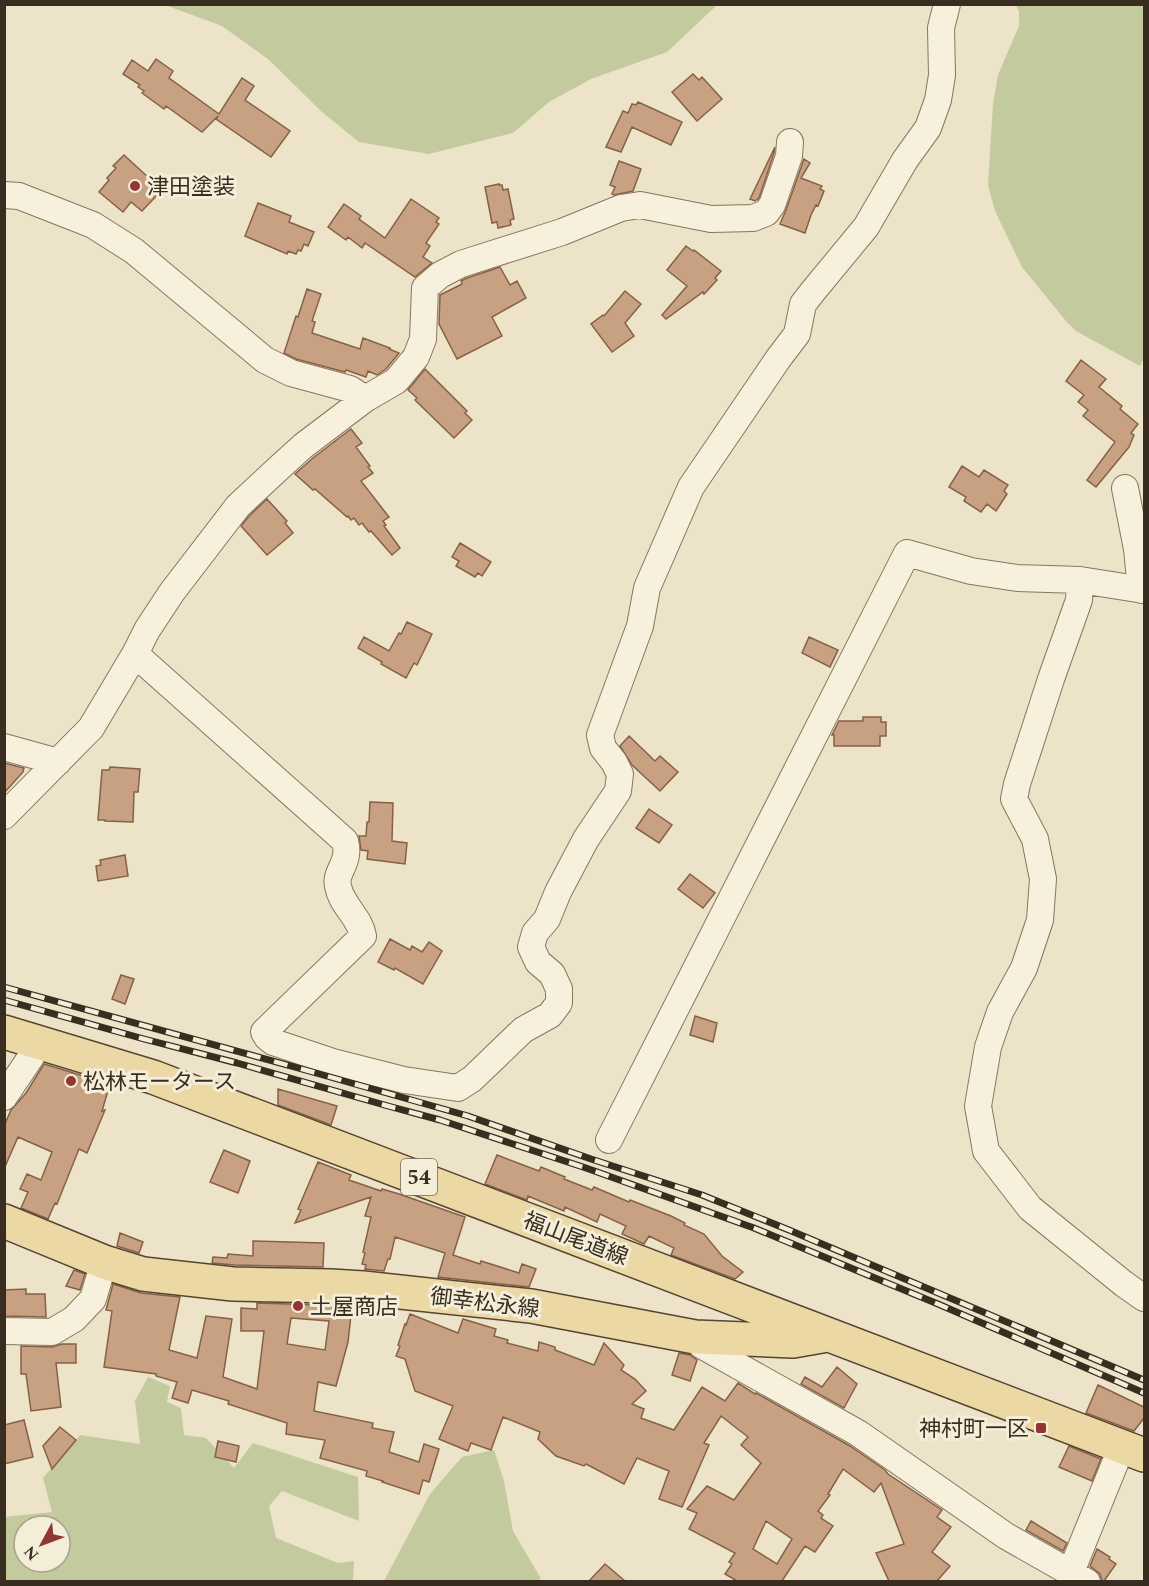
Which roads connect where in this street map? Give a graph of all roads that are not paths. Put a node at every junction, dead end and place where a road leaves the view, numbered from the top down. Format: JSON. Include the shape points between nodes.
{"nodes":[{"id":1,"x":947,"y":4,"type":"edge"},
{"id":2,"x":790,"y":142,"type":"dead end"},
{"id":3,"x":4,"y":195,"type":"edge"},
{"id":4,"x":365,"y":399,"type":"junction"},
{"id":5,"x":1125,"y":488,"type":"dead end"},
{"id":6,"x":1080,"y":580,"type":"junction"},
{"id":7,"x":1143,"y":590,"type":"edge"},
{"id":8,"x":135,"y":654,"type":"junction"},
{"id":9,"x":4,"y":747,"type":"edge"},
{"id":10,"x":58,"y":762,"type":"junction"},
{"id":11,"x":4,"y":816,"type":"edge"},
{"id":12,"x":4,"y":1032,"type":"edge"},
{"id":13,"x":41,"y":1042,"type":"junction"},
{"id":14,"x":4,"y":1097,"type":"edge"},
{"id":15,"x":609,"y":1140,"type":"dead end"},
{"id":16,"x":4,"y":1221,"type":"edge"},
{"id":17,"x":104,"y":1262,"type":"junction"},
{"id":18,"x":1144,"y":1298,"type":"edge"},
{"id":19,"x":4,"y":1331,"type":"edge"},
{"id":20,"x":828,"y":1335,"type":"junction"},
{"id":21,"x":695,"y":1337,"type":"junction"},
{"id":22,"x":1133,"y":1451,"type":"edge"},
{"id":23,"x":1079,"y":1576,"type":"edge"}],
"edges":[{"from":1,"to":8,"type":"street","via":[[941,28],[942,75],[928,128],[866,227],[803,304],[797,334],[695,479],[646,588],[640,626],[600,735],[603,748],[620,774],[618,791],[586,839],[531,947],[538,962],[552,974],[559,989],[559,1003],[550,1015],[513,1038],[472,1079],[458,1088],[404,1080],[333,1062],[267,1037],[267,1028],[363,936],[338,887],[346,856],[345,841]]},
{"from":2,"to":4,"type":"street","via":[[772,205],[766,213],[753,218],[711,219],[640,205],[621,208],[440,274],[425,288],[423,339],[416,357],[396,381]]},
{"from":3,"to":4,"type":"street","via":[[20,196],[93,225],[134,251],[265,360],[291,373],[350,389]]},
{"from":4,"to":8,"type":"street","via":[[296,453],[238,506],[172,592]]},
{"from":5,"to":7,"type":"street"},
{"from":6,"to":7,"type":"street"},
{"from":6,"to":15,"type":"street","via":[[1017,578],[971,571],[907,553]]},
{"from":6,"to":18,"type":"street","via":[[1079,600],[1014,799],[1035,839],[1043,879],[1040,921],[1024,968],[1000,1012],[988,1047],[978,1106],[986,1151],[1030,1208]]},
{"from":8,"to":10,"type":"street","via":[[91,728]]},
{"from":9,"to":10,"type":"street"},
{"from":10,"to":11,"type":"street"},
{"from":12,"to":13,"type":"main road","name":"福山尾道線","number":"54"},
{"from":13,"to":14,"type":"street"},
{"from":13,"to":20,"type":"main road","name":"福山尾道線","number":"54","via":[[153,1077]]},
{"from":16,"to":17,"type":"main road","name":"御幸松永線"},
{"from":17,"to":19,"type":"street","via":[[93,1299],[74,1319],[52,1332]]},
{"from":17,"to":21,"type":"main road","name":"御幸松永線","via":[[143,1274],[233,1284],[353,1287],[531,1306]]},
{"from":20,"to":21,"type":"main road","name":"御幸松永線","via":[[794,1341]]},
{"from":20,"to":22,"type":"main road","name":"福山尾道線","number":"54"},
{"from":21,"to":23,"type":"street","via":[[701,1345],[858,1433],[1006,1536]]},
{"from":22,"to":23,"type":"street"}]}
